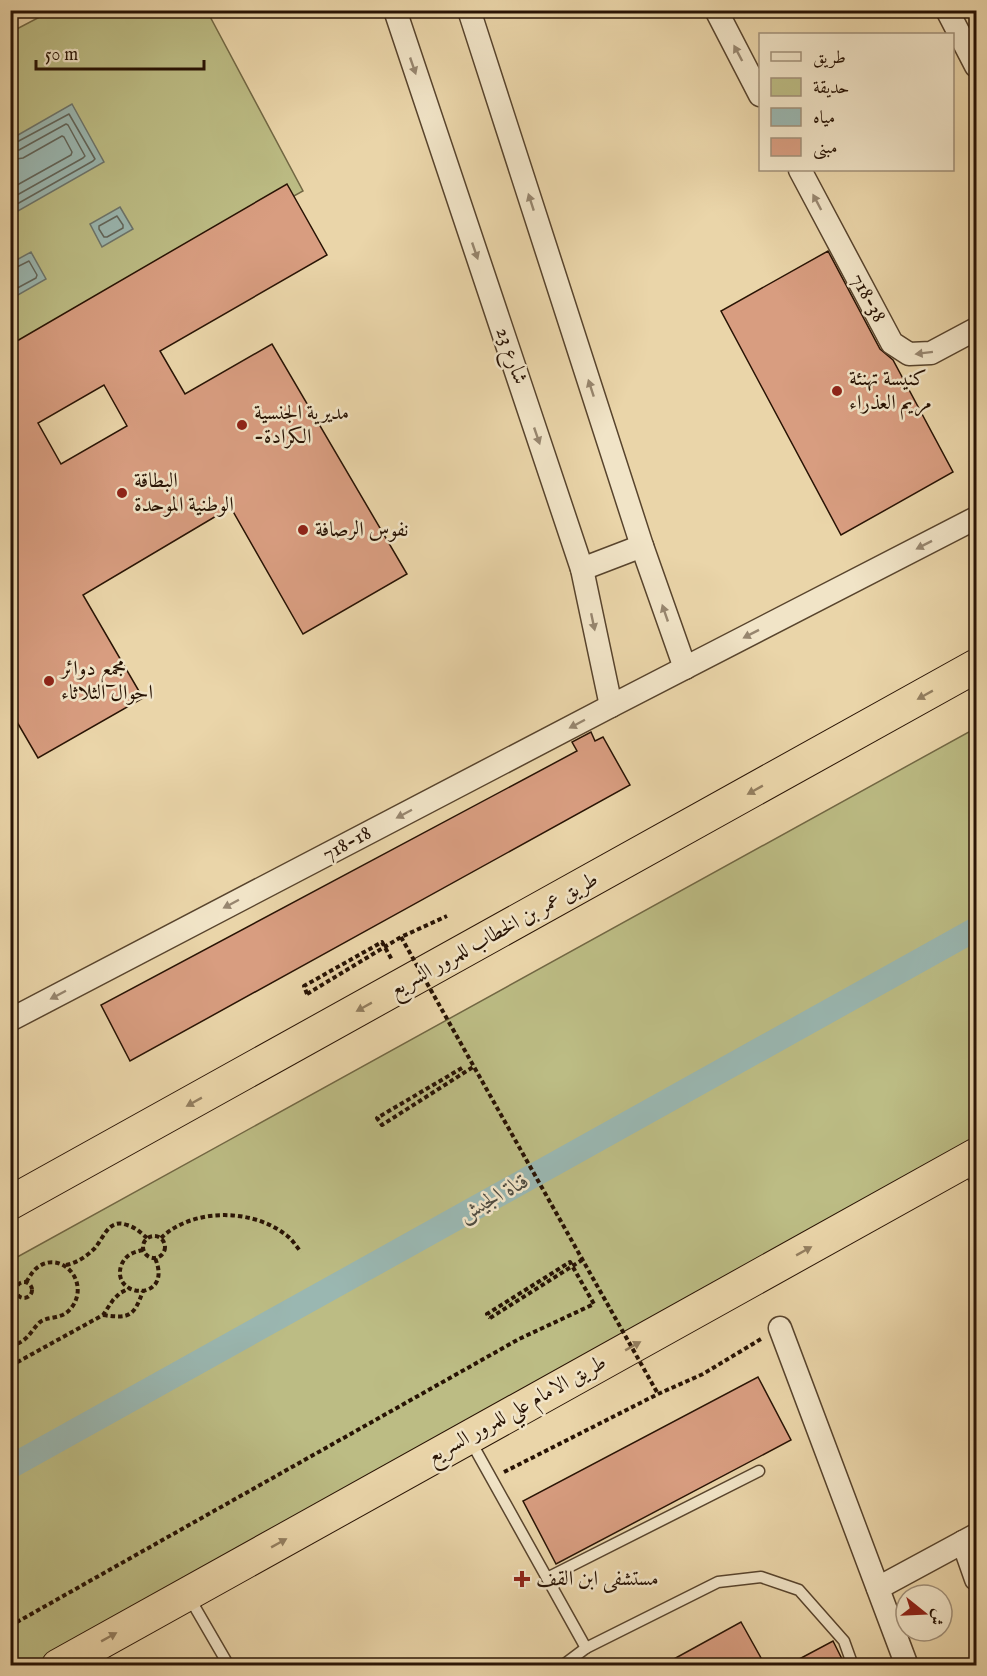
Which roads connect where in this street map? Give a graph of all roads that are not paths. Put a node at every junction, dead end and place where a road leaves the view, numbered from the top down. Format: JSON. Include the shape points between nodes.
{"nodes":[{"id":1,"x":395,"y":10,"type":"edge"},
{"id":2,"x":469,"y":10,"type":"edge"},
{"id":3,"x":716,"y":10,"type":"edge"},
{"id":4,"x":946,"y":10,"type":"edge"},
{"id":5,"x":976,"y":66,"type":"edge"},
{"id":6,"x":759,"y":93,"type":"edge"},
{"id":7,"x":801,"y":171,"type":"edge"},
{"id":8,"x":976,"y":329,"type":"edge"},
{"id":9,"x":976,"y":518,"type":"edge"},
{"id":10,"x":642,"y":546,"type":"junction"},
{"id":11,"x":582,"y":569,"type":"junction"},
{"id":12,"x":976,"y":666,"type":"edge"},
{"id":13,"x":685,"y":668,"type":"junction"},
{"id":14,"x":611,"y":706,"type":"junction"},
{"id":15,"x":10,"y":1020,"type":"edge"},
{"id":16,"x":973,"y":1166,"type":"edge"},
{"id":17,"x":10,"y":1203,"type":"edge"},
{"id":18,"x":780,"y":1328,"type":"road end"},
{"id":19,"x":469,"y":1437,"type":"junction"},
{"id":20,"x":759,"y":1471,"type":"dead end"},
{"id":21,"x":970,"y":1538,"type":"edge"},
{"id":22,"x":547,"y":1578,"type":"junction"},
{"id":23,"x":976,"y":1579,"type":"edge"},
{"id":24,"x":878,"y":1588,"type":"junction"},
{"id":25,"x":187,"y":1594,"type":"junction"},
{"id":26,"x":586,"y":1648,"type":"junction"},
{"id":27,"x":58,"y":1665,"type":"edge"},
{"id":28,"x":229,"y":1665,"type":"edge"},
{"id":29,"x":562,"y":1665,"type":"edge"},
{"id":30,"x":853,"y":1665,"type":"edge"},
{"id":31,"x":907,"y":1665,"type":"edge"}],
"edges":[{"from":1,"to":11,"type":"street","name":"شارع 23","one_way":true},
{"from":10,"to":2,"type":"street","one_way":true},
{"from":6,"to":3,"type":"street","one_way":true},
{"from":4,"to":5,"type":"street"},
{"from":8,"to":7,"type":"street","name":"718-38","one_way":true,"via":[[931,353],[909,354],[892,343]]},
{"from":9,"to":13,"type":"street","name":"718-18","one_way":true},
{"from":10,"to":11,"type":"street"},
{"from":13,"to":10,"type":"street","one_way":true},
{"from":11,"to":14,"type":"street","name":"شارع 23","one_way":true},
{"from":12,"to":17,"type":"highway","name":"طريق عمر بن الخطاب للمرور السريع","one_way":true},
{"from":13,"to":14,"type":"street","name":"718-18"},
{"from":14,"to":15,"type":"street","name":"718-18","one_way":true},
{"from":19,"to":16,"type":"highway","name":"طريق الامام علي للمرور السريع","one_way":true},
{"from":18,"to":24,"type":"street"},
{"from":19,"to":22,"type":"lane"},
{"from":25,"to":19,"type":"highway","name":"طريق الامام علي للمرور السريع","one_way":true},
{"from":20,"to":22,"type":"lane"},
{"from":21,"to":23,"type":"street"},
{"from":21,"to":24,"type":"street"},
{"from":22,"to":26,"type":"lane"},
{"from":24,"to":31,"type":"street"},
{"from":27,"to":25,"type":"highway","name":"طريق الامام علي للمرور السريع","one_way":true},
{"from":25,"to":28,"type":"lane"},
{"from":26,"to":29,"type":"lane"},
{"from":26,"to":30,"type":"lane","via":[[718,1582],[761,1577],[799,1590],[844,1641]]}]}
